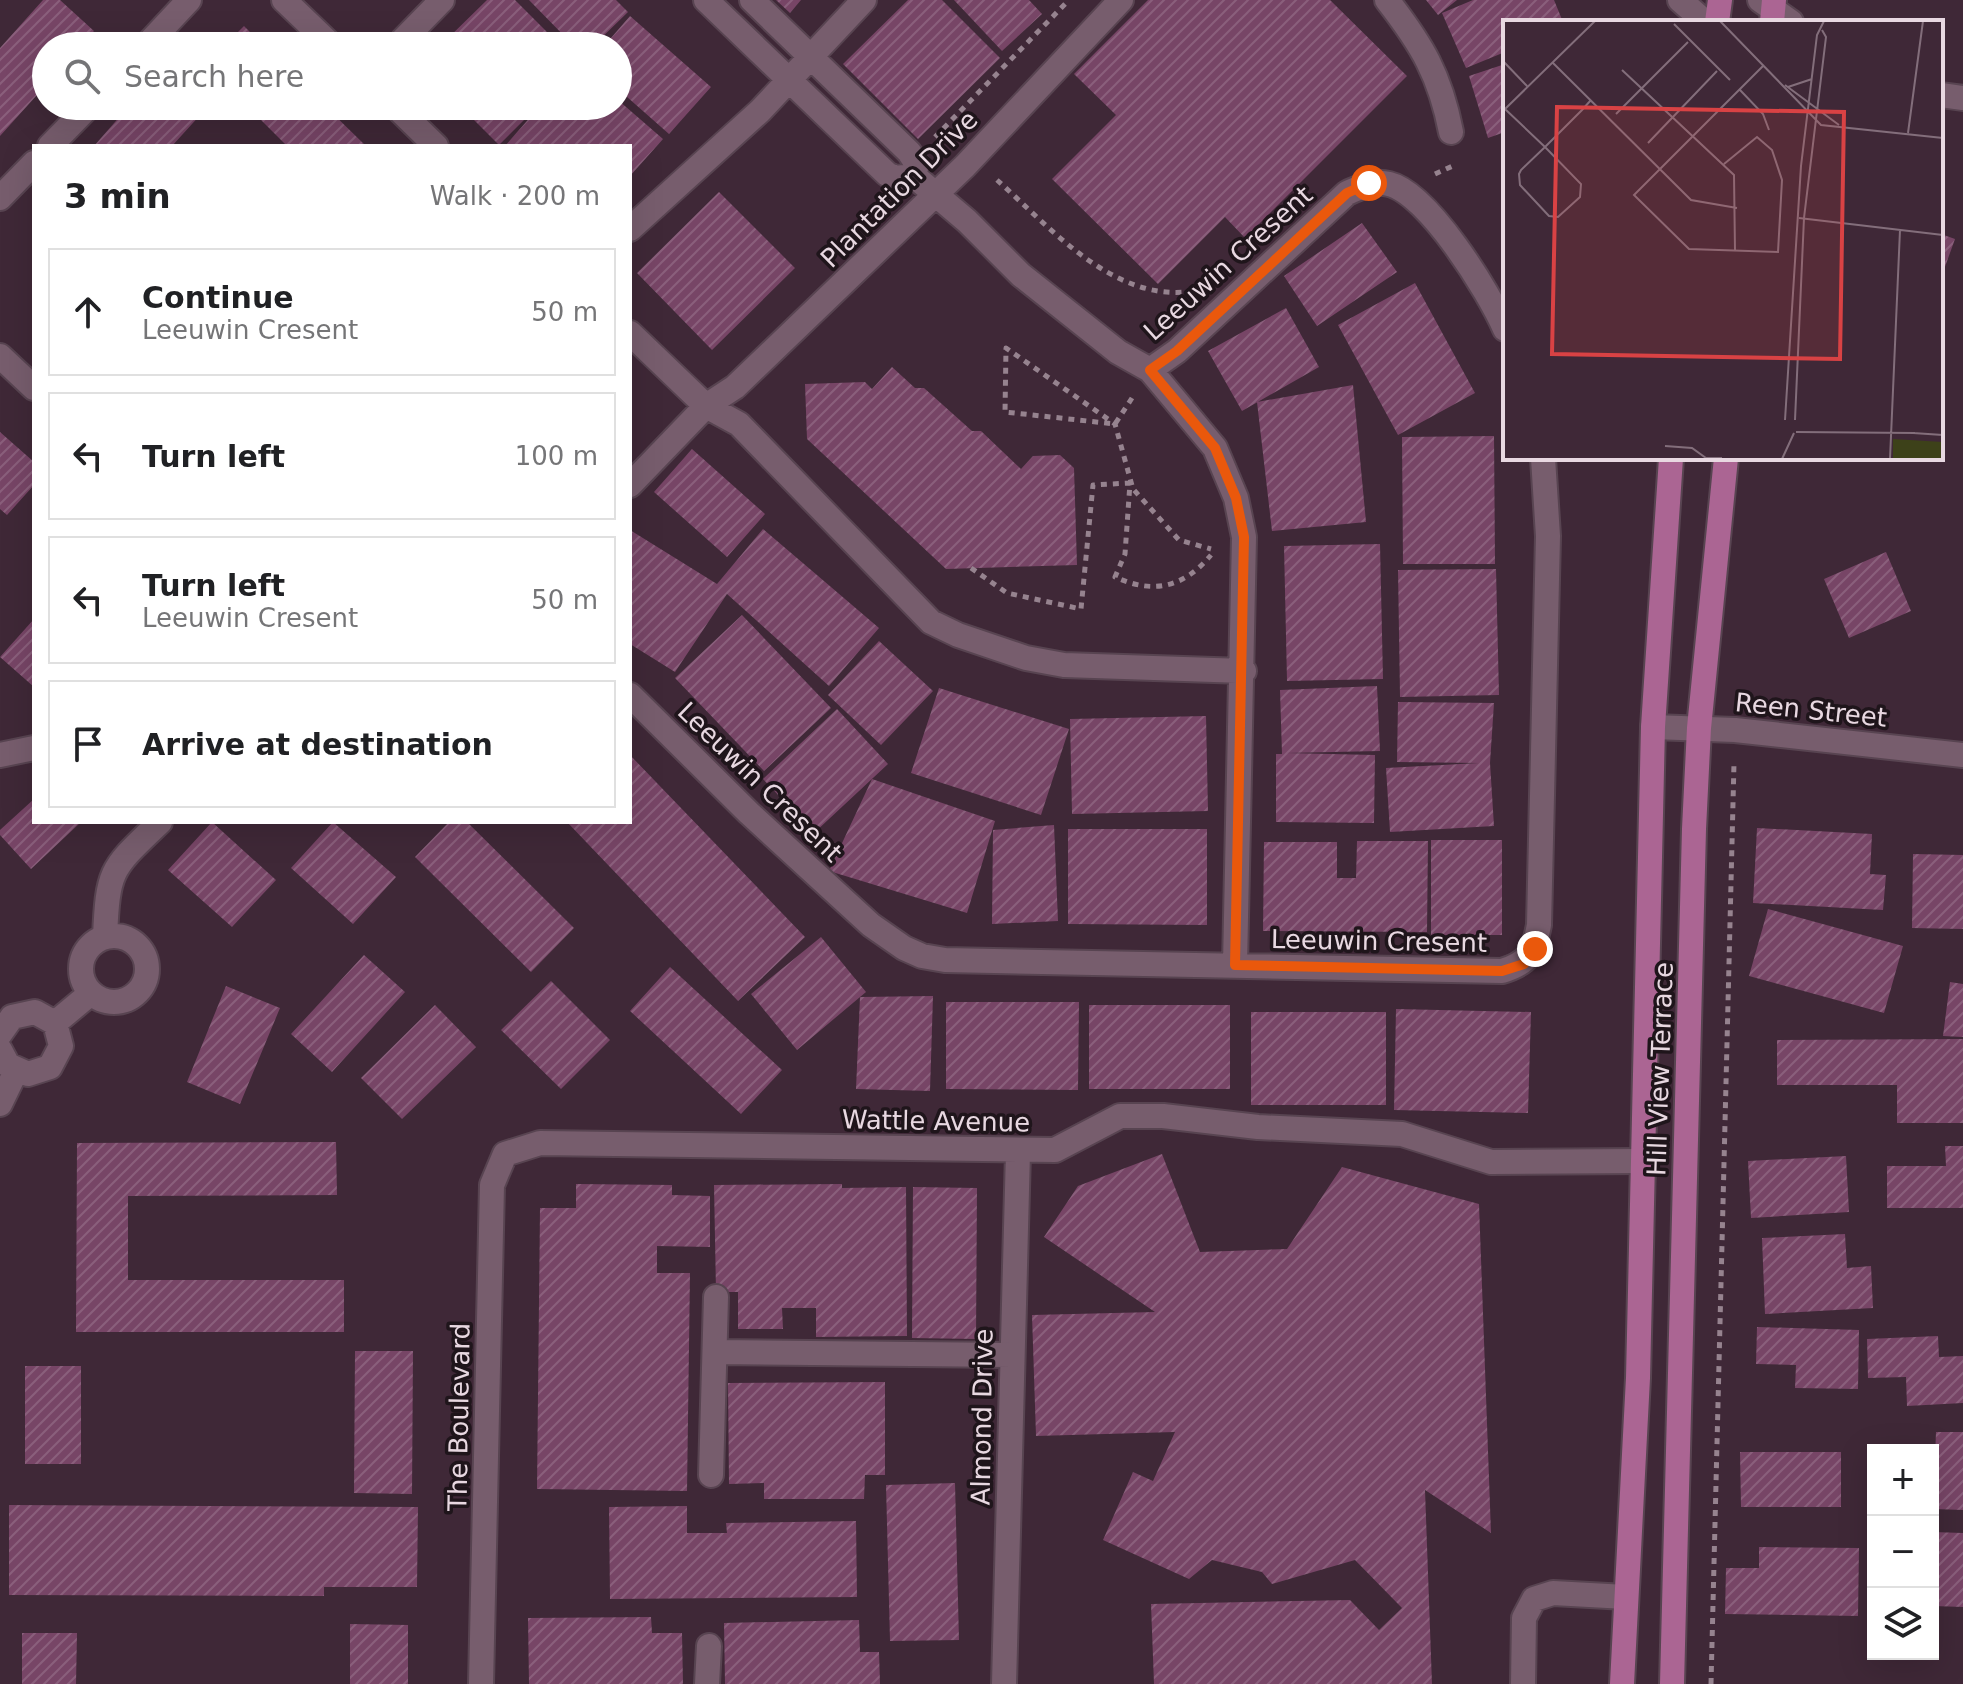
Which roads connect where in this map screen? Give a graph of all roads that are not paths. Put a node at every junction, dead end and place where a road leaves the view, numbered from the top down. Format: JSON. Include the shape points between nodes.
{"nodes":[{"id":1,"x":189,"y":0,"type":"edge"},
{"id":2,"x":284,"y":0,"type":"edge"},
{"id":3,"x":442,"y":0,"type":"edge"},
{"id":4,"x":706,"y":0,"type":"edge"},
{"id":5,"x":752,"y":0,"type":"edge"},
{"id":6,"x":864,"y":0,"type":"edge"},
{"id":7,"x":1121,"y":0,"type":"edge"},
{"id":8,"x":1387,"y":0,"type":"edge"},
{"id":9,"x":1680,"y":0,"type":"edge"},
{"id":10,"x":1720,"y":0,"type":"edge"},
{"id":11,"x":1703,"y":20,"type":"edge"},
{"id":12,"x":1717,"y":20,"type":"edge"},
{"id":13,"x":159,"y":32,"type":"edge"},
{"id":14,"x":317,"y":32,"type":"edge"},
{"id":15,"x":411,"y":32,"type":"edge"},
{"id":16,"x":811,"y":57,"type":"junction"},
{"id":17,"x":788,"y":82,"type":"junction"},
{"id":18,"x":1943,"y":95,"type":"edge"},
{"id":19,"x":1963,"y":98,"type":"edge"},
{"id":20,"x":75,"y":120,"type":"edge"},
{"id":21,"x":409,"y":120,"type":"edge"},
{"id":22,"x":1451,"y":132,"type":"dead end"},
{"id":23,"x":52,"y":144,"type":"edge"},
{"id":24,"x":434,"y":144,"type":"edge"},
{"id":25,"x":32,"y":165,"type":"edge"},
{"id":26,"x":914,"y":176,"type":"junction"},
{"id":27,"x":937,"y":194,"type":"junction"},
{"id":28,"x":0,"y":198,"type":"edge"},
{"id":29,"x":632,"y":227,"type":"edge"},
{"id":30,"x":1503,"y":325,"type":"edge"},
{"id":31,"x":632,"y":335,"type":"edge"},
{"id":32,"x":0,"y":356,"type":"edge"},
{"id":33,"x":1150,"y":370,"type":"junction"},
{"id":34,"x":32,"y":386,"type":"edge"},
{"id":35,"x":706,"y":406,"type":"junction"},
{"id":36,"x":1543,"y":460,"type":"edge"},
{"id":37,"x":1671,"y":460,"type":"edge"},
{"id":38,"x":1726,"y":460,"type":"edge"},
{"id":39,"x":632,"y":483,"type":"edge"},
{"id":40,"x":1244,"y":671,"type":"junction"},
{"id":41,"x":632,"y":697,"type":"edge"},
{"id":42,"x":1653,"y":727,"type":"junction"},
{"id":43,"x":1699,"y":728,"type":"junction"},
{"id":44,"x":32,"y":748,"type":"edge"},
{"id":45,"x":0,"y":755,"type":"edge"},
{"id":46,"x":1963,"y":755,"type":"edge"},
{"id":47,"x":158,"y":824,"type":"edge"},
{"id":48,"x":105,"y":937,"type":"junction"},
{"id":49,"x":1235,"y":965,"type":"junction"},
{"id":50,"x":91,"y":993,"type":"junction"},
{"id":51,"x":55,"y":1023,"type":"junction"},
{"id":52,"x":0,"y":1034,"type":"edge"},
{"id":53,"x":0,"y":1050,"type":"edge"},
{"id":54,"x":16,"y":1071,"type":"junction"},
{"id":55,"x":0,"y":1104,"type":"edge"},
{"id":56,"x":1018,"y":1152,"type":"junction"},
{"id":57,"x":505,"y":1154,"type":"joint"},
{"id":58,"x":1643,"y":1161,"type":"junction"},
{"id":59,"x":716,"y":1297,"type":"dead end"},
{"id":60,"x":715,"y":1352,"type":"junction"},
{"id":61,"x":1012,"y":1355,"type":"junction"},
{"id":62,"x":711,"y":1475,"type":"dead end"},
{"id":63,"x":1626,"y":1597,"type":"junction"},
{"id":64,"x":709,"y":1646,"type":"dead end"},
{"id":65,"x":481,"y":1684,"type":"edge"},
{"id":66,"x":707,"y":1684,"type":"edge"},
{"id":67,"x":1004,"y":1684,"type":"edge"},
{"id":68,"x":1523,"y":1684,"type":"edge"},
{"id":69,"x":1622,"y":1684,"type":"edge"},
{"id":70,"x":1672,"y":1684,"type":"edge"}],
"edges":[{"from":1,"to":13,"type":"street"},
{"from":2,"to":14,"type":"street"},
{"from":3,"to":15,"type":"street"},
{"from":4,"to":17,"type":"street"},
{"from":5,"to":16,"type":"street"},
{"from":6,"to":16,"type":"street"},
{"from":7,"to":27,"type":"street","name":"Plantation Drive"},
{"from":8,"to":22,"type":"street","via":[[1430,60],[1443,90]]},
{"from":9,"to":11,"type":"street"},
{"from":10,"to":12,"type":"main road"},
{"from":16,"to":17,"type":"street"},
{"from":16,"to":26,"type":"street","via":[[909,152],[917,164]]},
{"from":17,"to":26,"type":"street","via":[[887,174]]},
{"from":17,"to":29,"type":"street"},
{"from":18,"to":19,"type":"street"},
{"from":20,"to":23,"type":"street"},
{"from":21,"to":24,"type":"street"},
{"from":25,"to":28,"type":"street"},
{"from":26,"to":27,"type":"street"},
{"from":27,"to":33,"type":"street","via":[[1021,275],[1118,352]]},
{"from":27,"to":35,"type":"street","name":"Plantation Drive","via":[[735,387]]},
{"from":30,"to":33,"type":"street","name":"Leeuwin Cresent","via":[[1474,272],[1413,194],[1369,183],[1347,193]]},
{"from":31,"to":35,"type":"street"},
{"from":32,"to":34,"type":"street"},
{"from":33,"to":40,"type":"street","via":[[1215,448],[1236,498],[1244,537]]},
{"from":35,"to":39,"type":"street"},
{"from":35,"to":40,"type":"street","via":[[739,424],[931,622],[991,647],[1064,665]]},
{"from":36,"to":49,"type":"street","name":"Leeuwin Cresent","via":[[1548,551],[1535,949],[1524,964],[1502,971]]},
{"from":37,"to":42,"type":"main road","name":"Hill View Terrace"},
{"from":38,"to":43,"type":"main road","name":"Hill View Terrace"},
{"from":40,"to":49,"type":"street"},
{"from":41,"to":49,"type":"street","name":"Leeuwin Cresent","via":[[760,824],[871,925],[904,948],[945,960]]},
{"from":42,"to":43,"type":"street","name":"Reen Street"},
{"from":42,"to":58,"type":"main road","name":"Hill View Terrace"},
{"from":43,"to":46,"type":"street","name":"Reen Street"},
{"from":43,"to":70,"type":"main road","name":"Hill View Terrace"},
{"from":44,"to":45,"type":"street"},
{"from":47,"to":48,"type":"street","via":[[118,862],[109,883]]},
{"from":48,"to":50,"type":"street","via":[[82,961],[84,983]]},
{"from":48,"to":50,"type":"street","via":[[130,941],[145,959],[147,971],[136,993],[126,999],[114,1002]]},
{"from":50,"to":51,"type":"street"},
{"from":51,"to":52,"type":"street","via":[[23,1012]]},
{"from":51,"to":54,"type":"street","via":[[61,1046],[50,1067],[28,1074]]},
{"from":53,"to":54,"type":"street"},
{"from":54,"to":55,"type":"street"},
{"from":56,"to":57,"type":"street","name":"Wattle Avenue","via":[[540,1143]]},
{"from":56,"to":58,"type":"street","name":"Wattle Avenue","via":[[1055,1150],[1120,1116],[1163,1116],[1402,1134],[1491,1162]]},
{"from":56,"to":61,"type":"street","name":"Almond Drive"},
{"from":57,"to":65,"type":"street","name":"The Boulevard","via":[[492,1185]]},
{"from":58,"to":63,"type":"main road","name":"Hill View Terrace"},
{"from":59,"to":60,"type":"street"},
{"from":60,"to":61,"type":"street"},
{"from":60,"to":62,"type":"street"},
{"from":61,"to":67,"type":"street","name":"Almond Drive"},
{"from":63,"to":68,"type":"street","via":[[1553,1593],[1534,1599],[1524,1618]]},
{"from":63,"to":69,"type":"main road","name":"Hill View Terrace"},
{"from":64,"to":66,"type":"street"}]}
